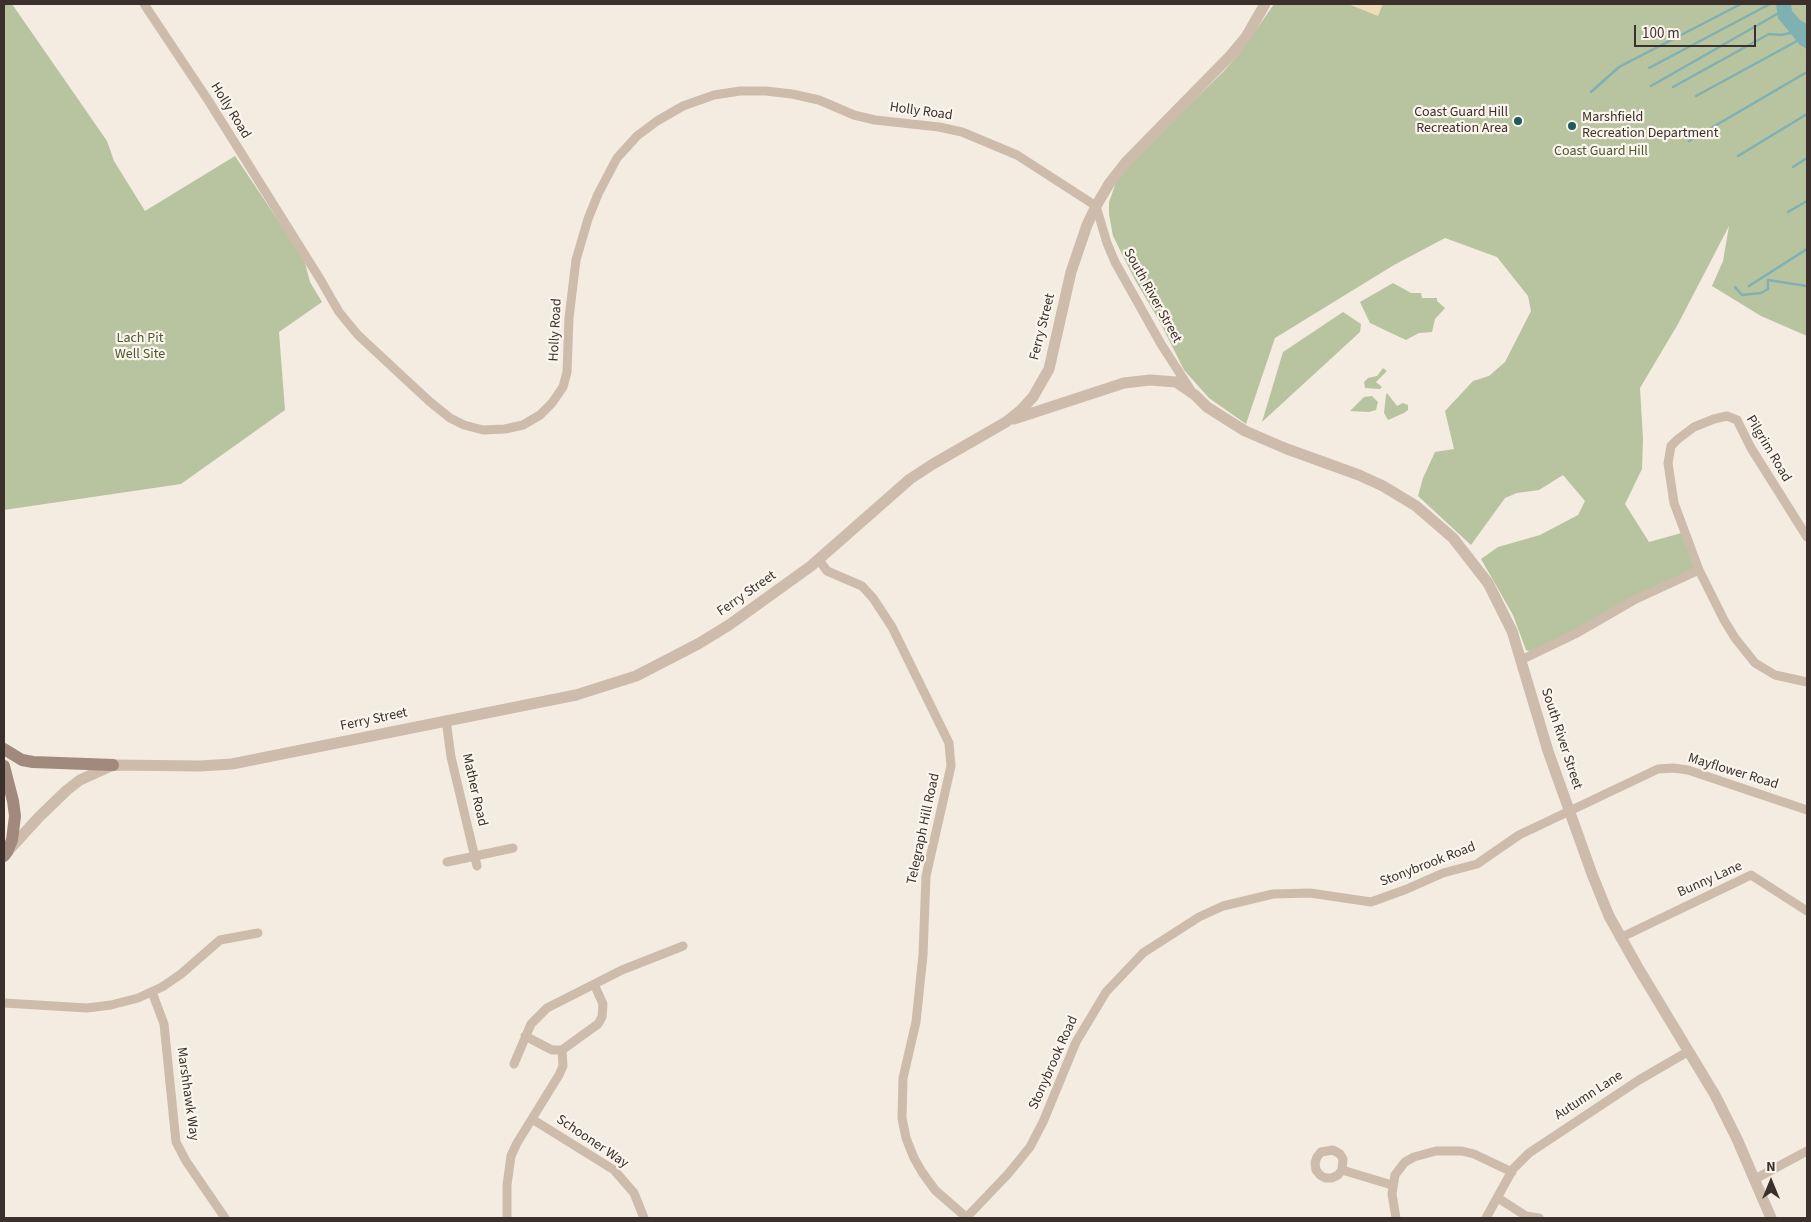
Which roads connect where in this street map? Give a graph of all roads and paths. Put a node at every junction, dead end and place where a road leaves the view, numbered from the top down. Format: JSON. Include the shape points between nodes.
{"nodes":[{"id":1,"x":144,"y":4,"type":"edge"},
{"id":2,"x":1265,"y":4,"type":"edge"},
{"id":3,"x":1096,"y":206,"type":"junction"},
{"id":4,"x":1195,"y":394,"type":"junction"},
{"id":5,"x":1006,"y":422,"type":"junction"},
{"id":6,"x":1807,"y":537,"type":"edge"},
{"id":7,"x":819,"y":560,"type":"junction"},
{"id":8,"x":1699,"y":570,"type":"junction"},
{"id":9,"x":1521,"y":660,"type":"junction"},
{"id":10,"x":1807,"y":682,"type":"edge"},
{"id":11,"x":446,"y":720,"type":"junction"},
{"id":12,"x":4,"y":749,"type":"edge"},
{"id":13,"x":114,"y":764,"type":"junction"},
{"id":14,"x":4,"y":766,"type":"edge"},
{"id":15,"x":1807,"y":810,"type":"edge"},
{"id":16,"x":1569,"y":812,"type":"junction"},
{"id":17,"x":513,"y":848,"type":"dead end"},
{"id":18,"x":6,"y":854,"type":"edge"},
{"id":19,"x":475,"y":856,"type":"junction"},
{"id":20,"x":447,"y":862,"type":"dead end"},
{"id":21,"x":477,"y":866,"type":"dead end"},
{"id":22,"x":1807,"y":911,"type":"edge"},
{"id":23,"x":258,"y":933,"type":"dead end"},
{"id":24,"x":1620,"y":938,"type":"junction"},
{"id":25,"x":683,"y":946,"type":"dead end"},
{"id":26,"x":594,"y":984,"type":"junction"},
{"id":27,"x":152,"y":992,"type":"junction"},
{"id":28,"x":4,"y":1003,"type":"edge"},
{"id":29,"x":525,"y":1036,"type":"junction"},
{"id":30,"x":562,"y":1050,"type":"junction"},
{"id":31,"x":1689,"y":1051,"type":"junction"},
{"id":32,"x":514,"y":1064,"type":"dead end"},
{"id":33,"x":532,"y":1119,"type":"junction"},
{"id":34,"x":1807,"y":1150,"type":"edge"},
{"id":35,"x":1342,"y":1170,"type":"dead end"},
{"id":36,"x":1512,"y":1172,"type":"junction"},
{"id":37,"x":1755,"y":1179,"type":"junction"},
{"id":38,"x":1392,"y":1184,"type":"junction"},
{"id":39,"x":1498,"y":1198,"type":"junction"},
{"id":40,"x":1526,"y":1217,"type":"edge"},
{"id":41,"x":225,"y":1218,"type":"edge"},
{"id":42,"x":507,"y":1218,"type":"edge"},
{"id":43,"x":644,"y":1218,"type":"edge"},
{"id":44,"x":966,"y":1218,"type":"edge"},
{"id":45,"x":1396,"y":1218,"type":"edge"},
{"id":46,"x":1486,"y":1218,"type":"edge"},
{"id":47,"x":1539,"y":1218,"type":"edge"},
{"id":48,"x":1771,"y":1218,"type":"edge"}],
"edges":[{"from":1,"to":3,"type":"street","name":"Holly Road","via":[[208,100],[339,312],[358,335],[429,402],[450,418],[483,430],[523,425],[540,415],[563,387],[568,372],[569,318],[576,260],[598,194],[617,158],[637,136],[691,103],[740,91],[772,91],[819,100],[875,120],[962,132],[1017,155]]},
{"from":2,"to":3,"type":"street","name":"Ferry Street","via":[[1246,37],[1127,161]]},
{"from":3,"to":4,"type":"street","name":"South River Street","via":[[1115,262],[1161,344]]},
{"from":3,"to":5,"type":"street","name":"Ferry Street","via":[[1071,272],[1049,369],[1033,397]]},
{"from":4,"to":5,"type":"street","name":"South River Street","via":[[1176,382],[1135,381]]},
{"from":4,"to":9,"type":"street","name":"South River Street","via":[[1207,407],[1245,431],[1379,484],[1435,521],[1467,554],[1488,583],[1512,630]]},
{"from":5,"to":7,"type":"street","name":"Ferry Street","via":[[910,479]]},
{"from":6,"to":8,"type":"street","name":"Pilgrim Road","via":[[1737,420],[1727,416],[1714,419],[1694,427],[1678,439],[1671,446],[1668,463],[1674,503]]},
{"from":7,"to":11,"type":"street","name":"Ferry Street","via":[[729,625],[636,676],[576,695]]},
{"from":7,"to":44,"type":"street","name":"Telegraph Hill Road","via":[[827,571],[862,586],[873,598],[892,627],[949,743],[951,766],[926,876],[923,956],[902,1109],[906,1138],[922,1172],[935,1190]]},
{"from":8,"to":9,"type":"street","via":[[1634,600]]},
{"from":8,"to":10,"type":"street","name":"Pilgrim Road","via":[[1735,638],[1756,662],[1775,675]]},
{"from":9,"to":16,"type":"street","name":"South River Street"},
{"from":11,"to":13,"type":"street","name":"Ferry Street","via":[[232,764]]},
{"from":11,"to":19,"type":"street","name":"Mather Road","via":[[451,757]]},
{"from":12,"to":13,"type":"main road","via":[[22,760],[33,762]]},
{"from":13,"to":18,"type":"street","name":"Ferry Street","via":[[67,790]]},
{"from":14,"to":18,"type":"main road","via":[[15,816],[12,840]]},
{"from":15,"to":16,"type":"street","name":"Mayflower Road","via":[[1688,770],[1673,768],[1658,769]]},
{"from":16,"to":24,"type":"street","name":"South River Street"},
{"from":16,"to":44,"type":"street","name":"Stonybrook Road","via":[[1519,835],[1476,864],[1437,875],[1371,902],[1310,893],[1267,895],[1223,906],[1174,932],[1143,953],[1106,992],[1076,1042],[1030,1147]]},
{"from":17,"to":19,"type":"street"},
{"from":19,"to":20,"type":"street"},
{"from":19,"to":21,"type":"street","name":"Mather Road"},
{"from":22,"to":24,"type":"street","name":"Bunny Lane","via":[[1751,875]]},
{"from":23,"to":27,"type":"street","via":[[220,940],[181,974]]},
{"from":24,"to":31,"type":"street","name":"South River Street"},
{"from":25,"to":26,"type":"street"},
{"from":26,"to":29,"type":"street","via":[[547,1008],[531,1024]]},
{"from":26,"to":30,"type":"street","via":[[603,1004],[602,1017],[598,1024]]},
{"from":27,"to":28,"type":"street","via":[[111,1005],[87,1008]]},
{"from":27,"to":41,"type":"street","name":"Marshhawk Way","via":[[164,1024],[176,1142]]},
{"from":29,"to":30,"type":"street","via":[[552,1050]]},
{"from":29,"to":32,"type":"street"},
{"from":30,"to":33,"type":"street","via":[[563,1066]]},
{"from":31,"to":36,"type":"street","name":"Autumn Lane","via":[[1545,1141]]},
{"from":31,"to":37,"type":"street","name":"South River Street","via":[[1715,1095]]},
{"from":33,"to":42,"type":"street","via":[[511,1156]]},
{"from":33,"to":43,"type":"street","name":"Schooner Way","via":[[614,1170],[634,1193]]},
{"from":34,"to":37,"type":"street"},
{"from":35,"to":38,"type":"street"},
{"from":36,"to":38,"type":"street","via":[[1474,1154],[1436,1151],[1405,1162]]},
{"from":36,"to":39,"type":"street","name":"Autumn Lane"},
{"from":37,"to":48,"type":"street","name":"South River Street"},
{"from":38,"to":45,"type":"street"},
{"from":39,"to":40,"type":"street"},
{"from":39,"to":46,"type":"street","name":"Autumn Lane"},
{"from":40,"to":47,"type":"street"}]}
